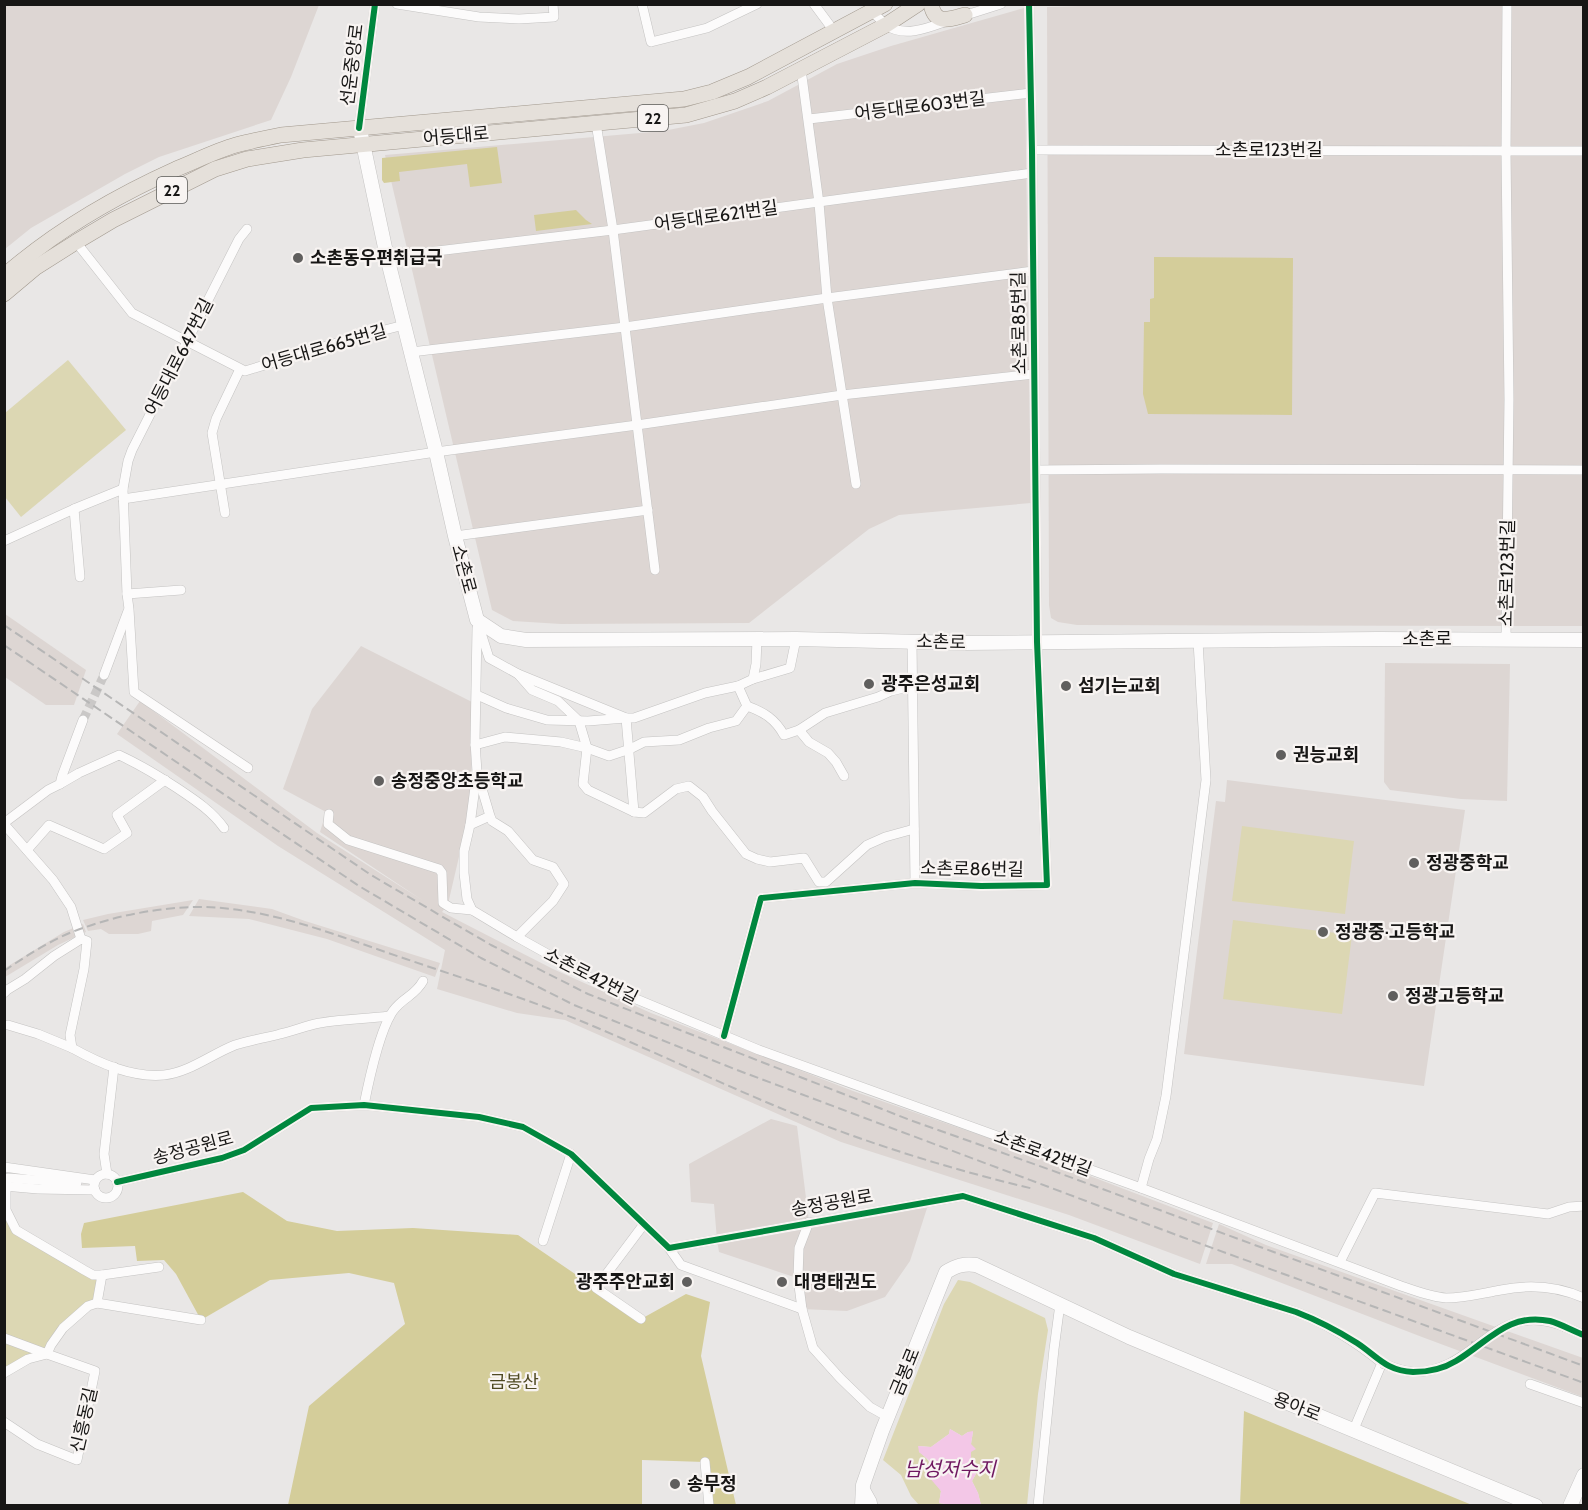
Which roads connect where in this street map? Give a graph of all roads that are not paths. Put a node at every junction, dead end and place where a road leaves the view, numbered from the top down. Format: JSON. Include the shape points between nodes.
{"nodes":[{"id":1,"x":375,"y":4,"type":"edge"},
{"id":2,"x":397,"y":4,"type":"edge"},
{"id":3,"x":553,"y":4,"type":"edge"},
{"id":4,"x":642,"y":4,"type":"edge"},
{"id":5,"x":758,"y":4,"type":"edge"},
{"id":6,"x":814,"y":4,"type":"edge"},
{"id":7,"x":918,"y":4,"type":"edge"},
{"id":8,"x":931,"y":4,"type":"edge"},
{"id":9,"x":1001,"y":4,"type":"edge"},
{"id":10,"x":1029,"y":4,"type":"edge"},
{"id":11,"x":1507,"y":4,"type":"edge"},
{"id":12,"x":878,"y":8,"type":"edge"},
{"id":13,"x":965,"y":15,"type":"junction"},
{"id":14,"x":886,"y":25,"type":"junction"},
{"id":15,"x":834,"y":31,"type":"junction"},
{"id":16,"x":801,"y":69,"type":"junction"},
{"id":17,"x":1031,"y":93,"type":"junction"},
{"id":18,"x":809,"y":119,"type":"junction"},
{"id":19,"x":596,"y":123,"type":"junction"},
{"id":20,"x":360,"y":128,"type":"junction"},
{"id":21,"x":363,"y":145,"type":"junction"},
{"id":22,"x":1032,"y":150,"type":"junction"},
{"id":23,"x":1584,"y":151,"type":"edge"},
{"id":24,"x":1506,"y":152,"type":"junction"},
{"id":25,"x":1032,"y":173,"type":"junction"},
{"id":26,"x":819,"y":203,"type":"junction"},
{"id":27,"x":247,"y":229,"type":"dead end"},
{"id":28,"x":613,"y":230,"type":"junction"},
{"id":29,"x":76,"y":242,"type":"junction"},
{"id":30,"x":387,"y":257,"type":"junction"},
{"id":31,"x":1033,"y":271,"type":"junction"},
{"id":32,"x":4,"y":276,"type":"edge"},
{"id":33,"x":4,"y":294,"type":"edge"},
{"id":34,"x":827,"y":298,"type":"junction"},
{"id":35,"x":404,"y":325,"type":"junction"},
{"id":36,"x":625,"y":327,"type":"junction"},
{"id":37,"x":186,"y":341,"type":"junction"},
{"id":38,"x":411,"y":352,"type":"junction"},
{"id":39,"x":240,"y":369,"type":"junction"},
{"id":40,"x":1034,"y":374,"type":"junction"},
{"id":41,"x":842,"y":395,"type":"junction"},
{"id":42,"x":637,"y":425,"type":"junction"},
{"id":43,"x":436,"y":452,"type":"junction"},
{"id":44,"x":1036,"y":470,"type":"junction"},
{"id":45,"x":1508,"y":470,"type":"junction"},
{"id":46,"x":1584,"y":470,"type":"edge"},
{"id":47,"x":856,"y":484,"type":"dead end"},
{"id":48,"x":220,"y":486,"type":"junction"},
{"id":49,"x":123,"y":494,"type":"junction"},
{"id":50,"x":74,"y":509,"type":"junction"},
{"id":51,"x":648,"y":510,"type":"junction"},
{"id":52,"x":225,"y":513,"type":"dead end"},
{"id":53,"x":455,"y":536,"type":"junction"},
{"id":54,"x":4,"y":541,"type":"edge"},
{"id":55,"x":655,"y":570,"type":"dead end"},
{"id":56,"x":80,"y":576,"type":"dead end"},
{"id":57,"x":181,"y":590,"type":"dead end"},
{"id":58,"x":127,"y":594,"type":"junction"},
{"id":59,"x":129,"y":609,"type":"junction"},
{"id":60,"x":477,"y":620,"type":"junction"},
{"id":61,"x":757,"y":639,"type":"junction"},
{"id":62,"x":796,"y":639,"type":"junction"},
{"id":63,"x":1506,"y":640,"type":"junction"},
{"id":64,"x":1584,"y":640,"type":"edge"},
{"id":65,"x":1198,"y":641,"type":"junction"},
{"id":66,"x":912,"y":642,"type":"junction"},
{"id":67,"x":1037,"y":642,"type":"junction"},
{"id":68,"x":518,"y":674,"type":"junction"},
{"id":69,"x":104,"y":675,"type":"tunnel mouth"},
{"id":70,"x":753,"y":679,"type":"junction"},
{"id":71,"x":738,"y":686,"type":"junction"},
{"id":72,"x":912,"y":686,"type":"junction"},
{"id":73,"x":477,"y":695,"type":"junction"},
{"id":74,"x":747,"y":706,"type":"junction"},
{"id":75,"x":626,"y":718,"type":"junction"},
{"id":76,"x":83,"y":720,"type":"tunnel mouth"},
{"id":77,"x":579,"y":721,"type":"junction"},
{"id":78,"x":799,"y":730,"type":"junction"},
{"id":79,"x":475,"y":745,"type":"junction"},
{"id":80,"x":587,"y":748,"type":"junction"},
{"id":81,"x":628,"y":749,"type":"junction"},
{"id":82,"x":248,"y":768,"type":"dead end"},
{"id":83,"x":477,"y":772,"type":"junction"},
{"id":84,"x":844,"y":776,"type":"dead end"},
{"id":85,"x":165,"y":780,"type":"junction"},
{"id":86,"x":60,"y":784,"type":"junction"},
{"id":87,"x":634,"y":812,"type":"junction"},
{"id":88,"x":329,"y":814,"type":"dead end"},
{"id":89,"x":490,"y":816,"type":"junction"},
{"id":90,"x":4,"y":823,"type":"edge"},
{"id":91,"x":470,"y":825,"type":"junction"},
{"id":92,"x":224,"y":828,"type":"dead end"},
{"id":93,"x":914,"y":829,"type":"junction"},
{"id":94,"x":27,"y":850,"type":"junction"},
{"id":95,"x":915,"y":883,"type":"junction"},
{"id":96,"x":472,"y":910,"type":"junction"},
{"id":97,"x":517,"y":937,"type":"junction"},
{"id":98,"x":81,"y":939,"type":"junction"},
{"id":99,"x":423,"y":981,"type":"dead end"},
{"id":100,"x":4,"y":993,"type":"edge"},
{"id":101,"x":389,"y":1016,"type":"junction"},
{"id":102,"x":8,"y":1024,"type":"dead end"},
{"id":103,"x":724,"y":1036,"type":"junction"},
{"id":104,"x":72,"y":1048,"type":"junction"},
{"id":105,"x":114,"y":1067,"type":"junction"},
{"id":106,"x":364,"y":1105,"type":"junction"},
{"id":107,"x":571,"y":1154,"type":"junction"},
{"id":108,"x":4,"y":1167,"type":"edge"},
{"id":109,"x":107,"y":1174,"type":"junction"},
{"id":110,"x":117,"y":1182,"type":"junction"},
{"id":111,"x":6,"y":1184,"type":"edge"},
{"id":112,"x":95,"y":1185,"type":"junction"},
{"id":113,"x":1142,"y":1188,"type":"junction"},
{"id":114,"x":1584,"y":1206,"type":"edge"},
{"id":115,"x":809,"y":1222,"type":"junction"},
{"id":116,"x":644,"y":1224,"type":"junction"},
{"id":117,"x":543,"y":1241,"type":"dead end"},
{"id":118,"x":669,"y":1248,"type":"junction"},
{"id":119,"x":1340,"y":1262,"type":"junction"},
{"id":120,"x":976,"y":1265,"type":"joint"},
{"id":121,"x":159,"y":1268,"type":"dead end"},
{"id":122,"x":102,"y":1275,"type":"junction"},
{"id":123,"x":1584,"y":1298,"type":"edge"},
{"id":124,"x":97,"y":1303,"type":"junction"},
{"id":125,"x":1060,"y":1304,"type":"junction"},
{"id":126,"x":802,"y":1309,"type":"junction"},
{"id":127,"x":641,"y":1319,"type":"dead end"},
{"id":128,"x":201,"y":1320,"type":"dead end"},
{"id":129,"x":1584,"y":1335,"type":"edge"},
{"id":130,"x":4,"y":1338,"type":"edge"},
{"id":131,"x":47,"y":1354,"type":"junction"},
{"id":132,"x":1382,"y":1363,"type":"junction"},
{"id":133,"x":4,"y":1373,"type":"edge"},
{"id":134,"x":1530,"y":1384,"type":"dead end"},
{"id":135,"x":1584,"y":1403,"type":"edge"},
{"id":136,"x":888,"y":1417,"type":"junction"},
{"id":137,"x":4,"y":1422,"type":"edge"},
{"id":138,"x":1354,"y":1429,"type":"junction"},
{"id":139,"x":705,"y":1462,"type":"dead end"},
{"id":140,"x":1584,"y":1475,"type":"edge"},
{"id":141,"x":863,"y":1485,"type":"junction"},
{"id":142,"x":709,"y":1506,"type":"edge"},
{"id":143,"x":862,"y":1506,"type":"edge"},
{"id":144,"x":873,"y":1506,"type":"edge"},
{"id":145,"x":1038,"y":1506,"type":"edge"},
{"id":146,"x":1536,"y":1506,"type":"edge"},
{"id":147,"x":1570,"y":1506,"type":"edge"}],
"edges":[{"from":1,"to":20,"type":"street","name":"선운중앙로"},
{"from":2,"to":3,"type":"street","via":[[519,19],[554,17]]},
{"from":4,"to":5,"type":"street","via":[[651,42],[707,28]]},
{"from":6,"to":15,"type":"street"},
{"from":7,"to":14,"type":"main road","name":"어등대로","number":"22"},
{"from":8,"to":13,"type":"main road","via":[[940,19]]},
{"from":9,"to":13,"type":"street"},
{"from":10,"to":17,"type":"street","name":"소촌로85번길"},
{"from":11,"to":24,"type":"street","name":"소촌로123번길"},
{"from":12,"to":14,"type":"street"},
{"from":12,"to":15,"type":"main road","name":"어등대로","number":"22"},
{"from":13,"to":14,"type":"street","via":[[921,30],[897,30]]},
{"from":14,"to":16,"type":"main road","name":"어등대로","number":"22"},
{"from":15,"to":20,"type":"main road","name":"어등대로","number":"22","via":[[748,77],[684,99]]},
{"from":16,"to":18,"type":"street"},
{"from":16,"to":19,"type":"main road","name":"어등대로","number":"22","via":[[735,100],[686,115]]},
{"from":17,"to":18,"type":"street","name":"어등대로603번길"},
{"from":17,"to":22,"type":"street","name":"소촌로85번길"},
{"from":18,"to":26,"type":"street"},
{"from":19,"to":21,"type":"main road","name":"어등대로","number":"22"},
{"from":19,"to":28,"type":"street"},
{"from":20,"to":21,"type":"street","name":"소촌로"},
{"from":20,"to":32,"type":"main road","name":"어등대로","number":"22","via":[[281,135],[210,154],[105,205]]},
{"from":21,"to":29,"type":"main road","name":"어등대로","number":"22","via":[[247,159],[215,169]]},
{"from":21,"to":30,"type":"street","name":"소촌로"},
{"from":22,"to":24,"type":"street","name":"소촌로123번길"},
{"from":22,"to":25,"type":"street","name":"소촌로85번길"},
{"from":23,"to":24,"type":"street","name":"소촌로123번길"},
{"from":24,"to":45,"type":"street","name":"소촌로123번길"},
{"from":25,"to":26,"type":"street","name":"어등대로621번길"},
{"from":25,"to":31,"type":"street","name":"소촌로85번길"},
{"from":26,"to":28,"type":"street","name":"어등대로621번길"},
{"from":26,"to":34,"type":"street"},
{"from":27,"to":37,"type":"street","name":"어등대로647번길","via":[[238,239]]},
{"from":28,"to":30,"type":"street"},
{"from":28,"to":36,"type":"street"},
{"from":29,"to":33,"type":"main road","name":"어등대로","number":"22"},
{"from":29,"to":37,"type":"street","name":"어등대로665번길","via":[[132,313]]},
{"from":30,"to":35,"type":"street","name":"소촌로"},
{"from":31,"to":34,"type":"street"},
{"from":31,"to":40,"type":"street","name":"소촌로85번길"},
{"from":34,"to":36,"type":"street"},
{"from":34,"to":41,"type":"street"},
{"from":35,"to":38,"type":"street","name":"소촌로"},
{"from":35,"to":39,"type":"street","name":"어등대로665번길","via":[[245,371]]},
{"from":36,"to":38,"type":"street"},
{"from":36,"to":42,"type":"street"},
{"from":37,"to":39,"type":"street","name":"어등대로665번길"},
{"from":37,"to":49,"type":"street","name":"어등대로647번길","via":[[132,450]]},
{"from":38,"to":43,"type":"street","name":"소촌로"},
{"from":39,"to":48,"type":"street","via":[[213,426]]},
{"from":40,"to":41,"type":"street"},
{"from":40,"to":44,"type":"street","name":"소촌로85번길"},
{"from":41,"to":42,"type":"street"},
{"from":41,"to":47,"type":"street"},
{"from":42,"to":43,"type":"street"},
{"from":42,"to":51,"type":"street"},
{"from":43,"to":48,"type":"street"},
{"from":43,"to":53,"type":"street","name":"소촌로"},
{"from":44,"to":45,"type":"street"},
{"from":44,"to":67,"type":"street","name":"소촌로85번길"},
{"from":45,"to":46,"type":"street"},
{"from":45,"to":63,"type":"street","name":"소촌로123번길"},
{"from":48,"to":49,"type":"street"},
{"from":48,"to":52,"type":"street"},
{"from":49,"to":50,"type":"street"},
{"from":49,"to":58,"type":"street","name":"어등대로647번길"},
{"from":50,"to":54,"type":"street"},
{"from":50,"to":56,"type":"street"},
{"from":51,"to":53,"type":"street"},
{"from":51,"to":55,"type":"street"},
{"from":53,"to":60,"type":"street","name":"소촌로"},
{"from":57,"to":58,"type":"street"},
{"from":58,"to":59,"type":"street","name":"어등대로647번길"},
{"from":59,"to":69,"type":"street","name":"어등대로647번길"},
{"from":59,"to":82,"type":"street","name":"어등대로647번길","via":[[134,692]]},
{"from":60,"to":61,"type":"street","name":"소촌로","via":[[501,636],[526,640]]},
{"from":60,"to":68,"type":"street","via":[[489,658]]},
{"from":60,"to":73,"type":"street"},
{"from":61,"to":62,"type":"street","name":"소촌로"},
{"from":61,"to":70,"type":"street"},
{"from":62,"to":66,"type":"street","name":"소촌로"},
{"from":62,"to":70,"type":"street","via":[[790,668]]},
{"from":63,"to":64,"type":"street","name":"소촌로"},
{"from":63,"to":65,"type":"street","name":"소촌로"},
{"from":65,"to":67,"type":"street","name":"소촌로"},
{"from":65,"to":113,"type":"street","via":[[1206,780],[1166,1096]]},
{"from":66,"to":67,"type":"street","name":"소촌로"},
{"from":66,"to":72,"type":"street"},
{"from":67,"to":95,"type":"street","name":"소촌로86번길","via":[[1047,885]]},
{"from":68,"to":75,"type":"street"},
{"from":68,"to":77,"type":"street","via":[[531,690],[558,701]]},
{"from":70,"to":71,"type":"street"},
{"from":71,"to":74,"type":"street"},
{"from":71,"to":75,"type":"street"},
{"from":72,"to":78,"type":"street","via":[[825,713]]},
{"from":72,"to":93,"type":"street"},
{"from":73,"to":77,"type":"street","via":[[547,720]]},
{"from":73,"to":79,"type":"street"},
{"from":74,"to":78,"type":"street","via":[[762,711],[784,735]]},
{"from":74,"to":81,"type":"street","via":[[736,721],[680,740],[644,742]]},
{"from":75,"to":77,"type":"street"},
{"from":75,"to":81,"type":"street"},
{"from":76,"to":86,"type":"street"},
{"from":77,"to":80,"type":"street"},
{"from":78,"to":84,"type":"street","via":[[837,762]]},
{"from":79,"to":80,"type":"street","via":[[505,737]]},
{"from":79,"to":83,"type":"street"},
{"from":80,"to":81,"type":"street","via":[[609,756]]},
{"from":80,"to":87,"type":"street","via":[[583,784]]},
{"from":81,"to":87,"type":"street"},
{"from":83,"to":89,"type":"street"},
{"from":83,"to":91,"type":"street"},
{"from":85,"to":86,"type":"street","via":[[119,755]]},
{"from":85,"to":92,"type":"street","via":[[208,810]]},
{"from":85,"to":94,"type":"street","via":[[117,815],[127,833],[104,849],[50,825]]},
{"from":86,"to":90,"type":"street"},
{"from":87,"to":93,"type":"street","via":[[644,813],[676,789],[688,786],[703,797],[746,854],[770,862],[804,858],[819,882],[826,882],[867,845]]},
{"from":88,"to":96,"type":"street","name":"소촌로42번길","via":[[328,824],[348,840],[439,869],[443,903]]},
{"from":89,"to":91,"type":"street"},
{"from":89,"to":97,"type":"street","via":[[533,860],[553,867],[564,884],[553,901]]},
{"from":90,"to":94,"type":"street"},
{"from":91,"to":96,"type":"street","via":[[464,873]]},
{"from":93,"to":95,"type":"street"},
{"from":94,"to":98,"type":"street","via":[[71,907]]},
{"from":95,"to":103,"type":"street","name":"소촌로86번길","via":[[761,898]]},
{"from":96,"to":97,"type":"street","name":"소촌로42번길"},
{"from":97,"to":103,"type":"street","name":"소촌로42번길","via":[[605,986]]},
{"from":98,"to":100,"type":"street"},
{"from":98,"to":104,"type":"street","via":[[87,940],[70,1035]]},
{"from":99,"to":101,"type":"street"},
{"from":101,"to":105,"type":"street","via":[[320,1023],[238,1044],[169,1075],[152,1076]]},
{"from":101,"to":106,"type":"street"},
{"from":102,"to":104,"type":"street"},
{"from":103,"to":113,"type":"street","name":"소촌로42번길"},
{"from":104,"to":105,"type":"street"},
{"from":105,"to":109,"type":"street","via":[[104,1154]]},
{"from":106,"to":107,"type":"street","name":"송정공원로","via":[[498,1120],[523,1127]]},
{"from":106,"to":110,"type":"street","name":"송정공원로","via":[[310,1108],[244,1150]]},
{"from":107,"to":116,"type":"street","name":"송정공원로"},
{"from":107,"to":117,"type":"street"},
{"from":108,"to":112,"type":"street"},
{"from":109,"to":110,"type":"street"},
{"from":109,"to":112,"type":"street","via":[[99,1176]]},
{"from":110,"to":112,"type":"street","via":[[111,1196],[99,1196]]},
{"from":111,"to":112,"type":"street","via":[[38,1189]]},
{"from":111,"to":122,"type":"street","via":[[6,1210],[16,1230],[93,1275]]},
{"from":113,"to":119,"type":"street","name":"소촌로42번길"},
{"from":114,"to":119,"type":"street","via":[[1548,1214],[1375,1193]]},
{"from":115,"to":118,"type":"street","name":"송정공원로"},
{"from":115,"to":126,"type":"street","via":[[800,1248]]},
{"from":115,"to":132,"type":"street","name":"송정공원로","via":[[963,1196],[1095,1238],[1174,1274],[1305,1315],[1359,1344]]},
{"from":116,"to":118,"type":"street","name":"송정공원로"},
{"from":116,"to":127,"type":"street","via":[[596,1288]]},
{"from":118,"to":126,"type":"street","name":"송정공원로","via":[[681,1265]]},
{"from":119,"to":123,"type":"street","name":"소촌로42번길","via":[[1444,1298],[1526,1286],[1561,1289]]},
{"from":120,"to":125,"type":"street","name":"용아로"},
{"from":120,"to":136,"type":"street","name":"금봉로","via":[[967,1263],[946,1272]]},
{"from":121,"to":122,"type":"street"},
{"from":122,"to":124,"type":"street"},
{"from":124,"to":128,"type":"street"},
{"from":124,"to":131,"type":"street","via":[[63,1328]]},
{"from":125,"to":138,"type":"street","name":"용아로","via":[[1263,1394]]},
{"from":125,"to":145,"type":"street"},
{"from":126,"to":136,"type":"street","via":[[813,1348],[870,1407]]},
{"from":129,"to":132,"type":"street","name":"송정공원로","bridge":true,"via":[[1551,1321],[1512,1323],[1456,1361],[1434,1370],[1411,1372]]},
{"from":130,"to":131,"type":"street"},
{"from":131,"to":133,"type":"street","via":[[28,1359]]},
{"from":131,"to":137,"type":"street","name":"신흥동길","via":[[96,1371],[77,1460],[37,1444]]},
{"from":132,"to":138,"type":"street"},
{"from":134,"to":135,"type":"street"},
{"from":136,"to":141,"type":"street","name":"금봉로"},
{"from":138,"to":146,"type":"street","name":"용아로"},
{"from":139,"to":142,"type":"street"},
{"from":140,"to":147,"type":"street"},
{"from":141,"to":143,"type":"street","name":"금봉로"},
{"from":141,"to":144,"type":"street"}]}
